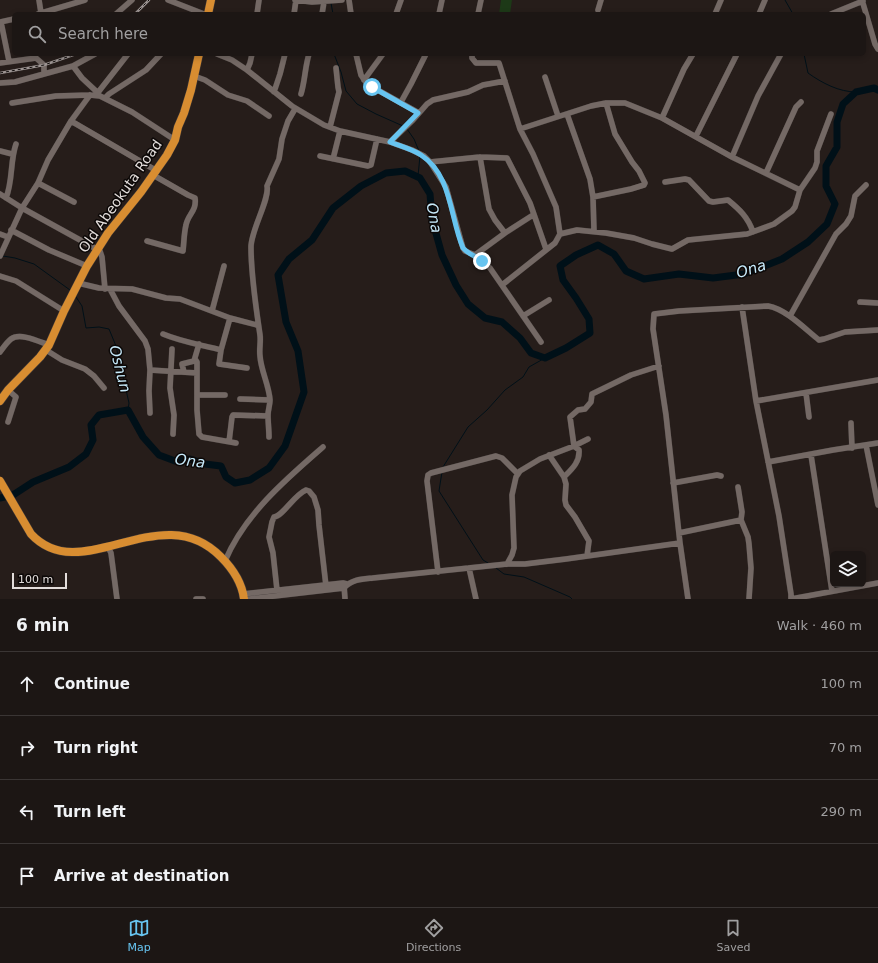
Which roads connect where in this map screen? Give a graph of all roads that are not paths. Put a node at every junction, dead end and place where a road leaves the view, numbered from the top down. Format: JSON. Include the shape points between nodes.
{"nodes":[{"id":1,"x":39,"y":0,"type":"edge"},
{"id":2,"x":85,"y":0,"type":"edge"},
{"id":3,"x":132,"y":0,"type":"edge"},
{"id":4,"x":168,"y":0,"type":"edge"},
{"id":5,"x":211,"y":0,"type":"edge"},
{"id":6,"x":259,"y":0,"type":"edge"},
{"id":7,"x":296,"y":0,"type":"edge"},
{"id":8,"x":342,"y":0,"type":"edge"},
{"id":9,"x":349,"y":0,"type":"edge"},
{"id":10,"x":401,"y":0,"type":"edge"},
{"id":11,"x":442,"y":0,"type":"edge"},
{"id":12,"x":481,"y":0,"type":"edge"},
{"id":13,"x":601,"y":0,"type":"edge"},
{"id":14,"x":721,"y":0,"type":"edge"},
{"id":15,"x":765,"y":0,"type":"edge"},
{"id":16,"x":862,"y":0,"type":"edge"},
{"id":17,"x":324,"y":2,"type":"junction"},
{"id":18,"x":598,"y":10,"type":"dead end"},
{"id":19,"x":39,"y":12,"type":"edge"},
{"id":20,"x":46,"y":12,"type":"edge"},
{"id":21,"x":118,"y":12,"type":"edge"},
{"id":22,"x":199,"y":12,"type":"edge"},
{"id":23,"x":208,"y":12,"type":"edge"},
{"id":24,"x":257,"y":12,"type":"edge"},
{"id":25,"x":294,"y":12,"type":"edge"},
{"id":26,"x":322,"y":12,"type":"edge"},
{"id":27,"x":351,"y":12,"type":"edge"},
{"id":28,"x":397,"y":12,"type":"edge"},
{"id":29,"x":439,"y":12,"type":"edge"},
{"id":30,"x":478,"y":12,"type":"edge"},
{"id":31,"x":716,"y":12,"type":"edge"},
{"id":32,"x":760,"y":12,"type":"edge"},
{"id":33,"x":835,"y":12,"type":"edge"},
{"id":34,"x":866,"y":12,"type":"edge"},
{"id":35,"x":866,"y":14,"type":"edge"},
{"id":36,"x":12,"y":19,"type":"edge"},
{"id":37,"x":0,"y":22,"type":"edge"},
{"id":38,"x":878,"y":49,"type":"edge"},
{"id":39,"x":91,"y":56,"type":"edge"},
{"id":40,"x":126,"y":56,"type":"edge"},
{"id":41,"x":159,"y":56,"type":"edge"},
{"id":42,"x":199,"y":56,"type":"edge"},
{"id":43,"x":222,"y":56,"type":"edge"},
{"id":44,"x":252,"y":56,"type":"edge"},
{"id":45,"x":284,"y":56,"type":"edge"},
{"id":46,"x":309,"y":56,"type":"edge"},
{"id":47,"x":356,"y":56,"type":"edge"},
{"id":48,"x":382,"y":56,"type":"edge"},
{"id":49,"x":425,"y":56,"type":"edge"},
{"id":50,"x":472,"y":56,"type":"edge"},
{"id":51,"x":693,"y":56,"type":"edge"},
{"id":52,"x":736,"y":56,"type":"edge"},
{"id":53,"x":780,"y":56,"type":"edge"},
{"id":54,"x":9,"y":61,"type":"junction"},
{"id":55,"x":0,"y":63,"type":"edge"},
{"id":56,"x":73,"y":66,"type":"junction"},
{"id":57,"x":336,"y":68,"type":"dead end"},
{"id":58,"x":247,"y":70,"type":"junction"},
{"id":59,"x":44,"y":74,"type":"junction"},
{"id":60,"x":194,"y":76,"type":"junction"},
{"id":61,"x":545,"y":77,"type":"dead end"},
{"id":62,"x":364,"y":80,"type":"junction"},
{"id":63,"x":504,"y":81,"type":"junction"},
{"id":64,"x":0,"y":83,"type":"edge"},
{"id":65,"x":274,"y":92,"type":"junction"},
{"id":66,"x":94,"y":94,"type":"junction"},
{"id":67,"x":301,"y":94,"type":"dead end"},
{"id":68,"x":105,"y":98,"type":"junction"},
{"id":69,"x":401,"y":102,"type":"junction"},
{"id":70,"x":801,"y":102,"type":"dead end"},
{"id":71,"x":12,"y":103,"type":"dead end"},
{"id":72,"x":606,"y":103,"type":"junction"},
{"id":73,"x":295,"y":108,"type":"junction"},
{"id":74,"x":418,"y":113,"type":"junction"},
{"id":75,"x":567,"y":114,"type":"junction"},
{"id":76,"x":831,"y":114,"type":"dead end"},
{"id":77,"x":269,"y":116,"type":"dead end"},
{"id":78,"x":558,"y":116,"type":"junction"},
{"id":79,"x":662,"y":118,"type":"junction"},
{"id":80,"x":71,"y":122,"type":"junction"},
{"id":81,"x":330,"y":127,"type":"junction"},
{"id":82,"x":520,"y":129,"type":"junction"},
{"id":83,"x":340,"y":131,"type":"junction"},
{"id":84,"x":696,"y":136,"type":"junction"},
{"id":85,"x":377,"y":139,"type":"junction"},
{"id":86,"x":175,"y":140,"type":"junction"},
{"id":87,"x":390,"y":142,"type":"junction"},
{"id":88,"x":16,"y":144,"type":"dead end"},
{"id":89,"x":0,"y":151,"type":"edge"},
{"id":90,"x":12,"y":154,"type":"junction"},
{"id":91,"x":320,"y":156,"type":"dead end"},
{"id":92,"x":732,"y":157,"type":"junction"},
{"id":93,"x":480,"y":158,"type":"junction"},
{"id":94,"x":332,"y":159,"type":"junction"},
{"id":95,"x":430,"y":162,"type":"junction"},
{"id":96,"x":155,"y":173,"type":"junction"},
{"id":97,"x":766,"y":173,"type":"junction"},
{"id":98,"x":665,"y":182,"type":"dead end"},
{"id":99,"x":38,"y":183,"type":"junction"},
{"id":100,"x":866,"y":185,"type":"dead end"},
{"id":101,"x":800,"y":190,"type":"junction"},
{"id":102,"x":0,"y":194,"type":"edge"},
{"id":103,"x":593,"y":197,"type":"junction"},
{"id":104,"x":6,"y":198,"type":"junction"},
{"id":105,"x":74,"y":202,"type":"dead end"},
{"id":106,"x":22,"y":208,"type":"junction"},
{"id":107,"x":533,"y":216,"type":"junction"},
{"id":108,"x":11,"y":230,"type":"junction"},
{"id":109,"x":594,"y":231,"type":"junction"},
{"id":110,"x":753,"y":232,"type":"junction"},
{"id":111,"x":505,"y":233,"type":"junction"},
{"id":112,"x":0,"y":234,"type":"edge"},
{"id":113,"x":560,"y":234,"type":"junction"},
{"id":114,"x":8,"y":237,"type":"junction"},
{"id":115,"x":147,"y":241,"type":"dead end"},
{"id":116,"x":98,"y":249,"type":"junction"},
{"id":117,"x":546,"y":250,"type":"junction"},
{"id":118,"x":1,"y":254,"type":"edge"},
{"id":119,"x":475,"y":255,"type":"junction"},
{"id":120,"x":88,"y":266,"type":"junction"},
{"id":121,"x":224,"y":266,"type":"dead end"},
{"id":122,"x":0,"y":276,"type":"edge"},
{"id":123,"x":502,"y":285,"type":"junction"},
{"id":124,"x":107,"y":289,"type":"junction"},
{"id":125,"x":74,"y":291,"type":"junction"},
{"id":126,"x":549,"y":300,"type":"dead end"},
{"id":127,"x":860,"y":302,"type":"dead end"},
{"id":128,"x":878,"y":303,"type":"edge"},
{"id":129,"x":742,"y":307,"type":"junction"},
{"id":130,"x":64,"y":311,"type":"junction"},
{"id":131,"x":212,"y":311,"type":"junction"},
{"id":132,"x":523,"y":316,"type":"junction"},
{"id":133,"x":790,"y":316,"type":"junction"},
{"id":134,"x":230,"y":318,"type":"junction"},
{"id":135,"x":257,"y":325,"type":"junction"},
{"id":136,"x":878,"y":330,"type":"edge"},
{"id":137,"x":163,"y":334,"type":"dead end"},
{"id":138,"x":541,"y":342,"type":"dead end"},
{"id":139,"x":199,"y":344,"type":"junction"},
{"id":140,"x":47,"y":348,"type":"junction"},
{"id":141,"x":172,"y":349,"type":"dead end"},
{"id":142,"x":221,"y":350,"type":"junction"},
{"id":143,"x":0,"y":352,"type":"edge"},
{"id":144,"x":196,"y":359,"type":"junction"},
{"id":145,"x":659,"y":366,"type":"junction"},
{"id":146,"x":246,"y":368,"type":"dead end"},
{"id":147,"x":150,"y":370,"type":"junction"},
{"id":148,"x":170,"y":370,"type":"junction"},
{"id":149,"x":184,"y":372,"type":"junction"},
{"id":150,"x":197,"y":373,"type":"junction"},
{"id":151,"x":878,"y":380,"type":"edge"},
{"id":152,"x":104,"y":388,"type":"dead end"},
{"id":153,"x":8,"y":390,"type":"junction"},
{"id":154,"x":806,"y":393,"type":"junction"},
{"id":155,"x":225,"y":395,"type":"dead end"},
{"id":156,"x":197,"y":396,"type":"junction"},
{"id":157,"x":240,"y":399,"type":"dead end"},
{"id":158,"x":270,"y":400,"type":"junction"},
{"id":159,"x":0,"y":401,"type":"edge"},
{"id":160,"x":756,"y":401,"type":"junction"},
{"id":161,"x":150,"y":413,"type":"dead end"},
{"id":162,"x":268,"y":416,"type":"junction"},
{"id":163,"x":809,"y":417,"type":"dead end"},
{"id":164,"x":8,"y":422,"type":"dead end"},
{"id":165,"x":851,"y":423,"type":"dead end"},
{"id":166,"x":173,"y":434,"type":"dead end"},
{"id":167,"x":269,"y":437,"type":"dead end"},
{"id":168,"x":588,"y":439,"type":"dead end"},
{"id":169,"x":229,"y":442,"type":"junction"},
{"id":170,"x":236,"y":443,"type":"dead end"},
{"id":171,"x":878,"y":443,"type":"edge"},
{"id":172,"x":866,"y":445,"type":"junction"},
{"id":173,"x":574,"y":446,"type":"junction"},
{"id":174,"x":323,"y":447,"type":"dead end"},
{"id":175,"x":852,"y":448,"type":"junction"},
{"id":176,"x":549,"y":455,"type":"junction"},
{"id":177,"x":811,"y":455,"type":"junction"},
{"id":178,"x":768,"y":462,"type":"junction"},
{"id":179,"x":518,"y":474,"type":"junction"},
{"id":180,"x":720,"y":476,"type":"dead end"},
{"id":181,"x":564,"y":477,"type":"junction"},
{"id":182,"x":0,"y":481,"type":"edge"},
{"id":183,"x":673,"y":483,"type":"junction"},
{"id":184,"x":738,"y":488,"type":"dead end"},
{"id":185,"x":878,"y":505,"type":"edge"},
{"id":186,"x":741,"y":520,"type":"junction"},
{"id":187,"x":679,"y":533,"type":"junction"},
{"id":188,"x":680,"y":543,"type":"junction"},
{"id":189,"x":108,"y":547,"type":"junction"},
{"id":190,"x":587,"y":556,"type":"junction"},
{"id":191,"x":225,"y":561,"type":"junction"},
{"id":192,"x":507,"y":564,"type":"junction"},
{"id":193,"x":469,"y":568,"type":"junction"},
{"id":194,"x":438,"y":572,"type":"junction"},
{"id":195,"x":878,"y":583,"type":"edge"},
{"id":196,"x":345,"y":585,"type":"junction"},
{"id":197,"x":326,"y":586,"type":"junction"},
{"id":198,"x":277,"y":590,"type":"junction"},
{"id":199,"x":832,"y":591,"type":"junction"},
{"id":200,"x":246,"y":597,"type":"edge"},
{"id":201,"x":818,"y":597,"type":"edge"},
{"id":202,"x":751,"y":598,"type":"edge"},
{"id":203,"x":117,"y":599,"type":"edge"},
{"id":204,"x":196,"y":599,"type":"edge"},
{"id":205,"x":203,"y":599,"type":"edge"},
{"id":206,"x":346,"y":599,"type":"edge"},
{"id":207,"x":476,"y":599,"type":"edge"},
{"id":208,"x":688,"y":599,"type":"edge"},
{"id":209,"x":791,"y":599,"type":"edge"}],
"edges":[{"from":1,"to":19,"type":"street"},
{"from":2,"to":20,"type":"street"},
{"from":3,"to":21,"type":"street"},
{"from":4,"to":22,"type":"street"},
{"from":5,"to":23,"type":"highway"},
{"from":6,"to":24,"type":"street"},
{"from":7,"to":17,"type":"street"},
{"from":7,"to":25,"type":"street"},
{"from":8,"to":17,"type":"street"},
{"from":9,"to":27,"type":"street"},
{"from":10,"to":28,"type":"street"},
{"from":11,"to":29,"type":"street"},
{"from":12,"to":30,"type":"street"},
{"from":13,"to":18,"type":"street"},
{"from":14,"to":31,"type":"street"},
{"from":15,"to":32,"type":"street"},
{"from":16,"to":33,"type":"street"},
{"from":16,"to":34,"type":"street"},
{"from":17,"to":26,"type":"street"},
{"from":35,"to":38,"type":"street"},
{"from":36,"to":37,"type":"street"},
{"from":37,"to":54,"type":"street"},
{"from":39,"to":56,"type":"street"},
{"from":40,"to":66,"type":"street"},
{"from":41,"to":68,"type":"street","via":[[146,70]]},
{"from":42,"to":60,"type":"highway","name":"Old Abeokuta Road"},
{"from":43,"to":58,"type":"street"},
{"from":44,"to":58,"type":"street"},
{"from":45,"to":65,"type":"street"},
{"from":46,"to":67,"type":"street"},
{"from":47,"to":62,"type":"street"},
{"from":48,"to":62,"type":"street"},
{"from":49,"to":69,"type":"street"},
{"from":50,"to":63,"type":"street","via":[[476,63],[500,63]]},
{"from":51,"to":79,"type":"street","via":[[684,69]]},
{"from":52,"to":84,"type":"street"},
{"from":53,"to":92,"type":"street","via":[[758,96]]},
{"from":54,"to":55,"type":"street"},
{"from":54,"to":59,"type":"street","via":[[36,58],[44,65]]},
{"from":56,"to":59,"type":"street"},
{"from":56,"to":66,"type":"street"},
{"from":57,"to":81,"type":"street","via":[[340,92]]},
{"from":58,"to":65,"type":"street"},
{"from":59,"to":64,"type":"street","via":[[15,82]]},
{"from":60,"to":77,"type":"street","via":[[228,95],[247,101]]},
{"from":60,"to":86,"type":"highway","name":"Old Abeokuta Road"},
{"from":61,"to":78,"type":"street"},
{"from":62,"to":69,"type":"street"},
{"from":63,"to":74,"type":"street","via":[[433,100]]},
{"from":63,"to":82,"type":"street"},
{"from":65,"to":73,"type":"street"},
{"from":66,"to":68,"type":"street"},
{"from":66,"to":71,"type":"street","via":[[56,96]]},
{"from":66,"to":80,"type":"street"},
{"from":68,"to":86,"type":"street"},
{"from":69,"to":74,"type":"street"},
{"from":70,"to":97,"type":"street","via":[[796,107]]},
{"from":72,"to":75,"type":"street"},
{"from":72,"to":79,"type":"street","via":[[630,104]]},
{"from":72,"to":103,"type":"street","via":[[615,134],[645,183],[631,189]]},
{"from":73,"to":81,"type":"street"},
{"from":73,"to":135,"type":"street","via":[[288,121],[279,159],[267,186],[267,195],[251,246]]},
{"from":74,"to":87,"type":"street"},
{"from":75,"to":78,"type":"street"},
{"from":75,"to":103,"type":"street","via":[[588,174]]},
{"from":76,"to":101,"type":"street","via":[[817,151],[817,165]]},
{"from":78,"to":82,"type":"street"},
{"from":79,"to":84,"type":"street"},
{"from":80,"to":96,"type":"street"},
{"from":80,"to":99,"type":"street","via":[[48,160]]},
{"from":81,"to":83,"type":"street"},
{"from":82,"to":113,"type":"street","via":[[556,207]]},
{"from":83,"to":85,"type":"street"},
{"from":83,"to":94,"type":"street"},
{"from":84,"to":92,"type":"street"},
{"from":85,"to":87,"type":"street"},
{"from":85,"to":94,"type":"street","via":[[370,166]]},
{"from":86,"to":96,"type":"highway","name":"Old Abeokuta Road"},
{"from":87,"to":95,"type":"street","via":[[420,154]]},
{"from":88,"to":90,"type":"street"},
{"from":89,"to":90,"type":"street"},
{"from":90,"to":104,"type":"street"},
{"from":91,"to":94,"type":"street"},
{"from":92,"to":97,"type":"street"},
{"from":93,"to":95,"type":"street"},
{"from":93,"to":107,"type":"street","via":[[502,157],[509,160],[530,203]]},
{"from":93,"to":111,"type":"street","via":[[489,209]]},
{"from":95,"to":119,"type":"street","via":[[446,187],[463,248]]},
{"from":96,"to":115,"type":"street","via":[[195,198],[196,203],[186,223],[183,250]]},
{"from":96,"to":116,"type":"highway","name":"Old Abeokuta Road"},
{"from":97,"to":101,"type":"street"},
{"from":98,"to":110,"type":"street","via":[[689,180],[709,201],[728,200],[744,213]]},
{"from":99,"to":105,"type":"street"},
{"from":99,"to":106,"type":"street"},
{"from":100,"to":133,"type":"street","via":[[855,196],[851,216],[836,234]]},
{"from":101,"to":110,"type":"street","via":[[792,211],[774,224]]},
{"from":102,"to":104,"type":"street"},
{"from":103,"to":109,"type":"street"},
{"from":104,"to":106,"type":"street"},
{"from":106,"to":108,"type":"street"},
{"from":106,"to":116,"type":"street"},
{"from":107,"to":111,"type":"street"},
{"from":107,"to":117,"type":"street"},
{"from":108,"to":114,"type":"street"},
{"from":108,"to":120,"type":"street","via":[[49,250]]},
{"from":109,"to":110,"type":"street","via":[[672,249],[688,240]]},
{"from":109,"to":113,"type":"street"},
{"from":111,"to":119,"type":"street"},
{"from":112,"to":114,"type":"street"},
{"from":113,"to":117,"type":"street","via":[[555,243]]},
{"from":114,"to":118,"type":"street"},
{"from":116,"to":120,"type":"highway","name":"Old Abeokuta Road"},
{"from":116,"to":124,"type":"street","via":[[101,252]]},
{"from":117,"to":123,"type":"street"},
{"from":119,"to":123,"type":"street","via":[[490,268]]},
{"from":120,"to":125,"type":"highway","name":"Old Abeokuta Road"},
{"from":121,"to":131,"type":"street"},
{"from":122,"to":130,"type":"street","via":[[16,281]]},
{"from":123,"to":132,"type":"street"},
{"from":124,"to":125,"type":"street"},
{"from":124,"to":131,"type":"street","via":[[132,289],[180,299]]},
{"from":124,"to":147,"type":"street","via":[[145,341]]},
{"from":125,"to":130,"type":"highway","name":"Old Abeokuta Road"},
{"from":126,"to":132,"type":"street"},
{"from":127,"to":128,"type":"street"},
{"from":129,"to":133,"type":"street","via":[[772,307]]},
{"from":129,"to":145,"type":"street","via":[[654,314],[653,329]]},
{"from":129,"to":160,"type":"street"},
{"from":130,"to":140,"type":"highway","name":"Old Abeokuta Road"},
{"from":131,"to":134,"type":"street"},
{"from":132,"to":138,"type":"street"},
{"from":133,"to":136,"type":"street","via":[[819,340],[845,332]]},
{"from":134,"to":135,"type":"street"},
{"from":134,"to":142,"type":"street"},
{"from":135,"to":158,"type":"street","via":[[260,356]]},
{"from":137,"to":139,"type":"street"},
{"from":139,"to":142,"type":"street"},
{"from":139,"to":144,"type":"street"},
{"from":140,"to":143,"type":"street","via":[[36,340],[16,337],[9,340]]},
{"from":140,"to":152,"type":"street","via":[[62,360],[85,368]]},
{"from":140,"to":153,"type":"highway","name":"Old Abeokuta Road"},
{"from":141,"to":148,"type":"street"},
{"from":142,"to":146,"type":"street","via":[[219,364]]},
{"from":144,"to":149,"type":"street","via":[[183,363]]},
{"from":144,"to":150,"type":"street"},
{"from":145,"to":173,"type":"street","via":[[630,375],[592,394],[591,402],[585,409],[578,410],[570,418]]},
{"from":145,"to":183,"type":"street"},
{"from":147,"to":148,"type":"street"},
{"from":147,"to":161,"type":"street"},
{"from":148,"to":149,"type":"street"},
{"from":148,"to":166,"type":"street"},
{"from":149,"to":150,"type":"street"},
{"from":150,"to":156,"type":"street"},
{"from":151,"to":154,"type":"street"},
{"from":153,"to":159,"type":"highway","name":"Old Abeokuta Road"},
{"from":153,"to":164,"type":"street","via":[[16,397]]},
{"from":154,"to":160,"type":"street"},
{"from":154,"to":163,"type":"street"},
{"from":155,"to":156,"type":"street"},
{"from":156,"to":169,"type":"street","via":[[202,437]]},
{"from":157,"to":158,"type":"street"},
{"from":158,"to":162,"type":"street"},
{"from":160,"to":178,"type":"street"},
{"from":162,"to":167,"type":"street"},
{"from":162,"to":169,"type":"street","via":[[233,415]]},
{"from":165,"to":175,"type":"street"},
{"from":168,"to":173,"type":"street"},
{"from":169,"to":170,"type":"street"},
{"from":171,"to":172,"type":"street"},
{"from":172,"to":175,"type":"street"},
{"from":172,"to":185,"type":"street"},
{"from":173,"to":176,"type":"street"},
{"from":173,"to":181,"type":"street","via":[[579,450],[578,457]]},
{"from":174,"to":191,"type":"street","via":[[252,515],[232,544]]},
{"from":175,"to":177,"type":"street"},
{"from":176,"to":179,"type":"street","via":[[527,466]]},
{"from":176,"to":181,"type":"street"},
{"from":177,"to":178,"type":"street"},
{"from":177,"to":199,"type":"street"},
{"from":178,"to":209,"type":"street"},
{"from":179,"to":192,"type":"street","via":[[512,495],[514,548]]},
{"from":179,"to":194,"type":"street","via":[[501,457],[496,456],[428,475]]},
{"from":180,"to":183,"type":"street"},
{"from":181,"to":190,"type":"street","via":[[565,501],[589,541]]},
{"from":182,"to":189,"type":"highway","via":[[27,529],[47,547],[67,552]]},
{"from":183,"to":187,"type":"street"},
{"from":184,"to":186,"type":"street"},
{"from":186,"to":187,"type":"street"},
{"from":186,"to":202,"type":"street","via":[[748,537]]},
{"from":187,"to":188,"type":"street"},
{"from":188,"to":190,"type":"street"},
{"from":188,"to":208,"type":"street"},
{"from":189,"to":191,"type":"highway","via":[[143,537],[172,535],[197,540]]},
{"from":189,"to":203,"type":"street"},
{"from":190,"to":192,"type":"street"},
{"from":191,"to":200,"type":"highway"},
{"from":192,"to":193,"type":"street"},
{"from":193,"to":194,"type":"street"},
{"from":193,"to":207,"type":"street"},
{"from":194,"to":196,"type":"street","via":[[362,579]]},
{"from":195,"to":199,"type":"street"},
{"from":196,"to":197,"type":"street"},
{"from":196,"to":200,"type":"street"},
{"from":196,"to":206,"type":"street"},
{"from":197,"to":198,"type":"street"},
{"from":197,"to":198,"type":"street","via":[[317,504],[306,490],[279,516],[274,517],[272,522],[269,536]]},
{"from":198,"to":200,"type":"street"},
{"from":199,"to":201,"type":"street"},
{"from":201,"to":209,"type":"street"},
{"from":204,"to":205,"type":"street"}]}
